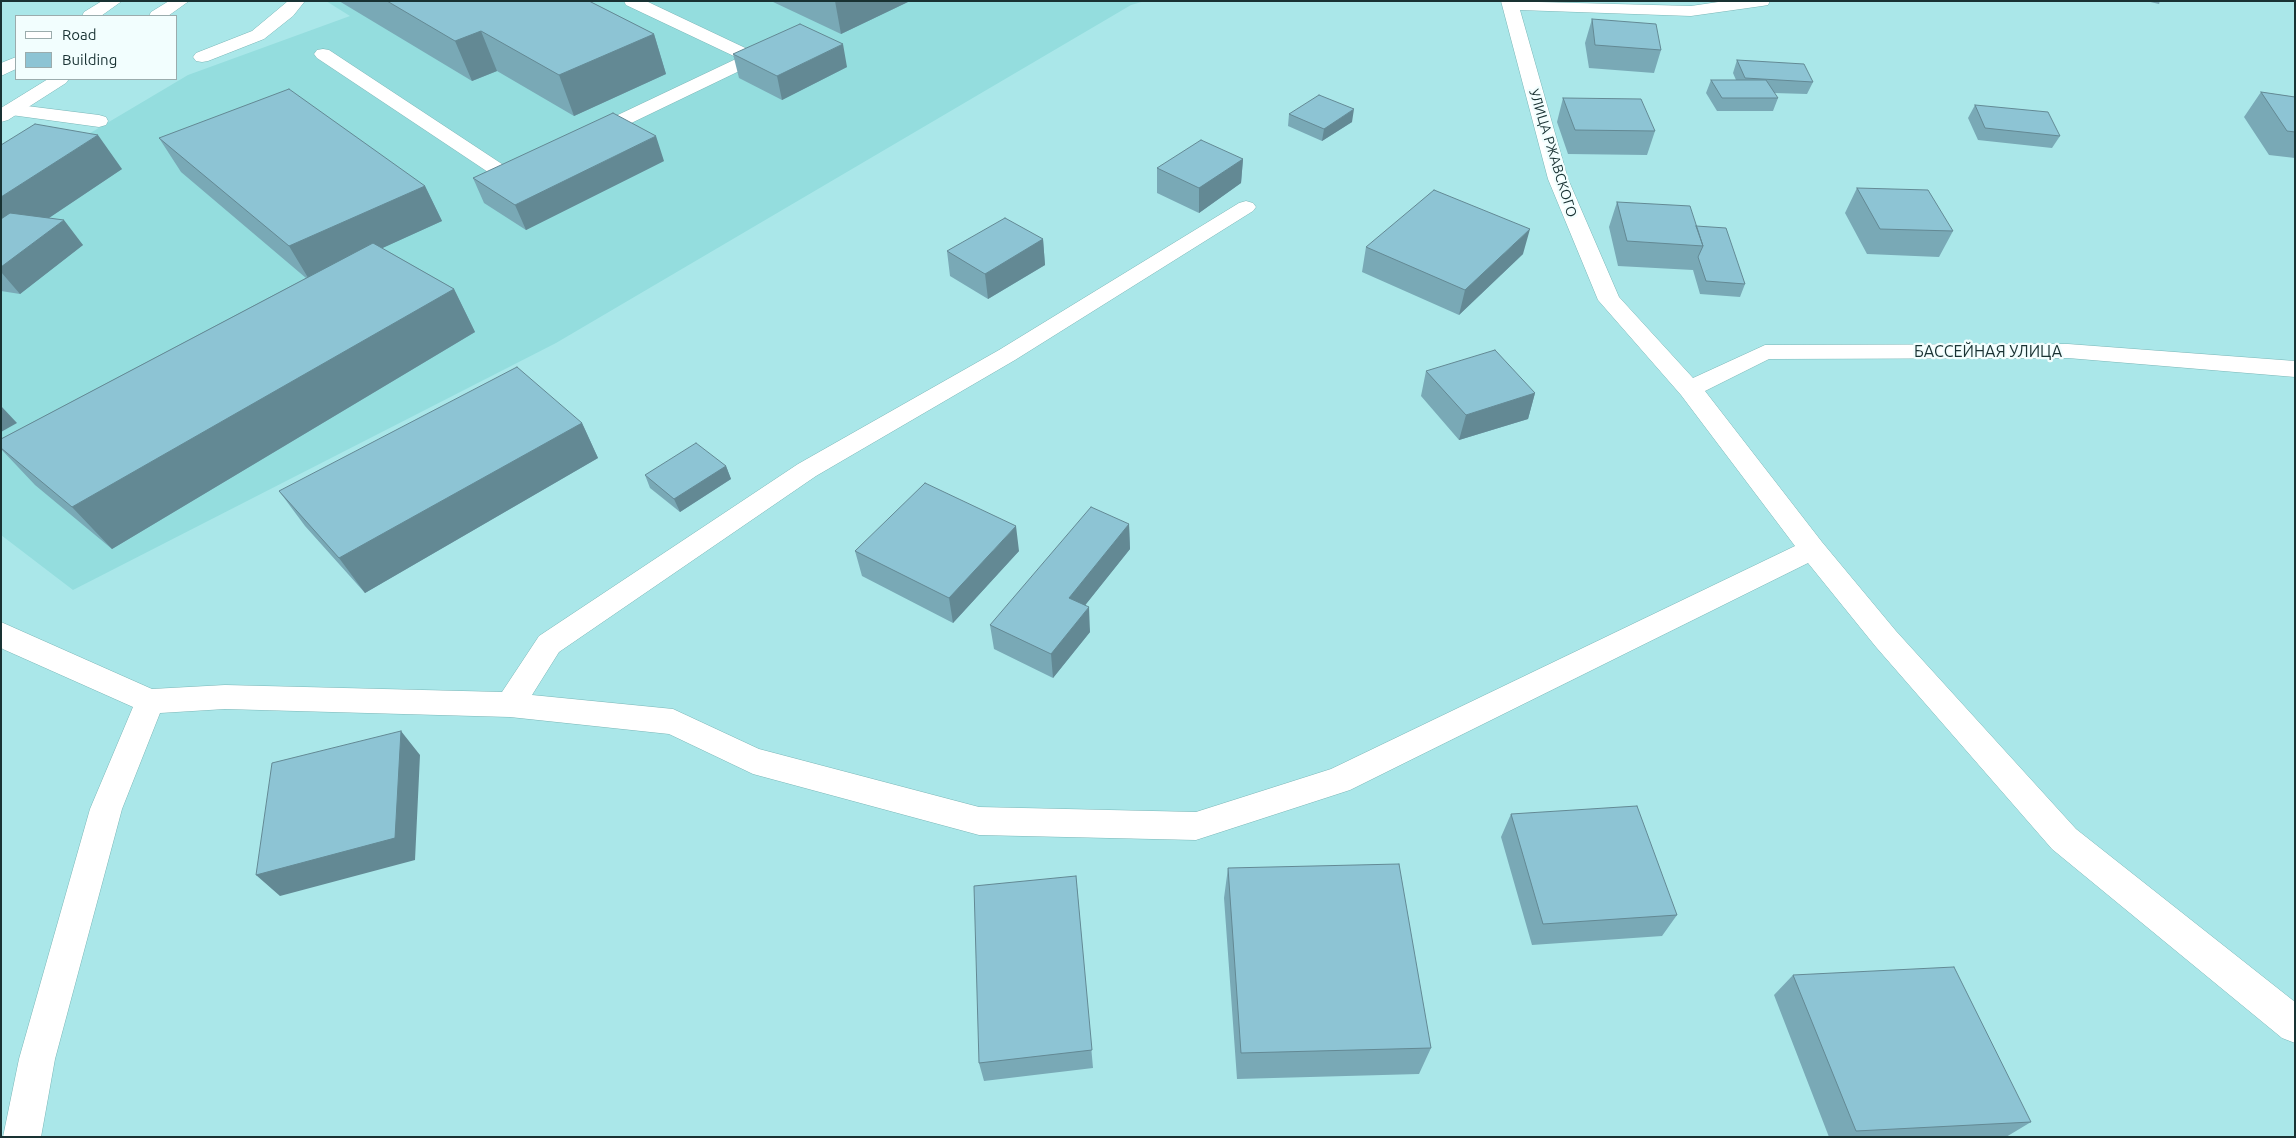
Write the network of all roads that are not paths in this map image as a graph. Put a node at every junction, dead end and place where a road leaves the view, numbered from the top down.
1 (114, 1) edge
2 (181, 1) edge
3 (297, 1) edge
4 (632, 1) edge
5 (1762, 1) edge
6 (1510, 3) edge
7 (92, 15) edge
8 (159, 15) edge
9 (323, 54) dead end
10 (202, 57) dead end
11 (15, 63) edge
12 (1, 71) edge
13 (58, 80) edge
14 (6, 113) edge
15 (99, 121) dead end
16 (577, 142) edge
17 (542, 159) edge
18 (1246, 207) dead end
19 (2295, 369) edge
20 (1690, 389) junction
21 (1812, 549) junction
22 (1, 633) edge
23 (150, 701) junction
24 (510, 705) junction
25 (2295, 1025) edge
26 (22, 1137) edge

1 - 7 street
2 - 8 street
3 - 10 street
4 - 16 street
5 - 6 street
6 - 20 street, УЛИЦА РЖАВСКОГО
9 - 17 street
11 - 12 street
13 - 14 street
14 - 15 street
18 - 24 street
19 - 20 street, БАССЕЙНАЯ УЛИЦА
20 - 21 street, УЛИЦА РЖАВСКОГО
21 - 24 street
21 - 25 street, УЛИЦА РЖАВСКОГО
22 - 23 street
23 - 24 street
23 - 26 street

